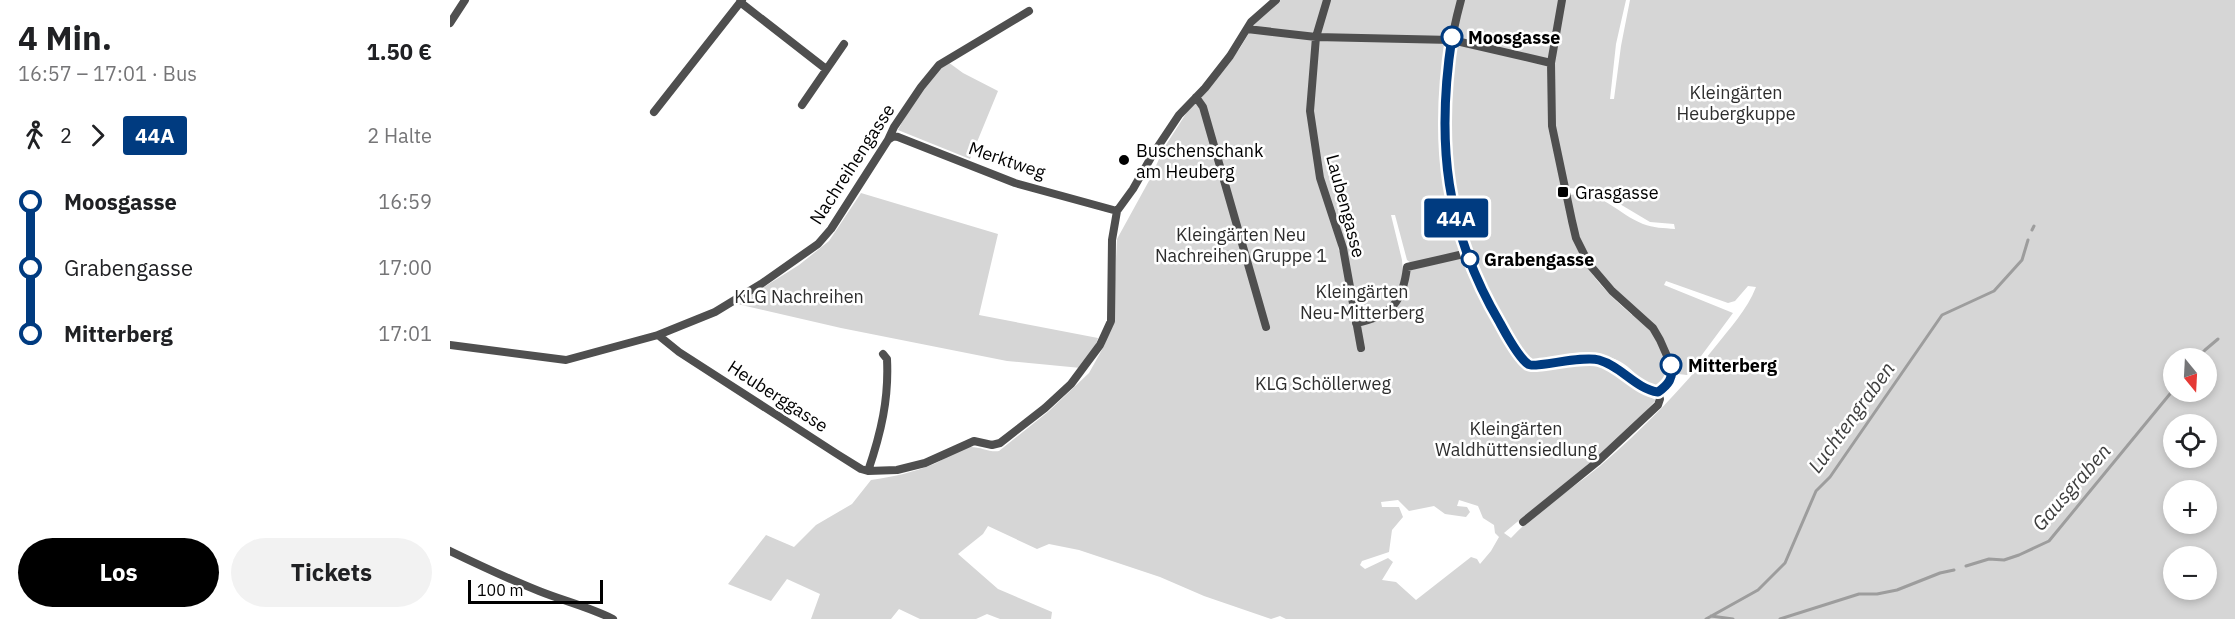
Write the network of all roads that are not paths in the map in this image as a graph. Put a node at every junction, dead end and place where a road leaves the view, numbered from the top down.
1 (465, 0) edge
2 (1276, 0) edge
3 (1327, 0) edge
4 (1461, 0) edge
5 (1562, 0) edge
6 (741, 1) edge
7 (1029, 11) dead end
8 (450, 23) edge
9 (1247, 29) junction
10 (1316, 37) junction
11 (1452, 40) junction
12 (844, 44) dead end
13 (1551, 63) junction
14 (826, 69) junction
15 (1196, 97) junction
16 (802, 105) dead end
17 (654, 112) dead end
18 (888, 140) junction
19 (1117, 210) junction
20 (1468, 253) junction
21 (1356, 323) junction
22 (1266, 327) dead end
23 (658, 335) junction
24 (450, 345) edge
25 (1361, 348) dead end
26 (884, 354) dead end
27 (1658, 392) junction
28 (868, 471) junction
29 (1523, 522) dead end
30 (450, 551) edge
31 (613, 619) edge

1 - 8 street
2 - 9 street
3 - 10 street, Laubengasse
4 - 11 street
5 - 13 street
6 - 14 street
6 - 17 street
7 - 18 street, Nachreihengasse
9 - 10 street
9 - 15 street
10 - 11 street
10 - 21 street, Laubengasse
11 - 13 street
11 - 20 street
12 - 14 street
13 - 27 street
14 - 16 street
15 - 19 street
15 - 22 street
18 - 19 street, Merktweg
18 - 23 street, Nachreihengasse
19 - 28 street
20 - 21 street
20 - 27 street
21 - 25 street, Laubengasse
23 - 24 street
23 - 28 street, Heuberggasse
26 - 28 street
27 - 29 street
30 - 31 street

